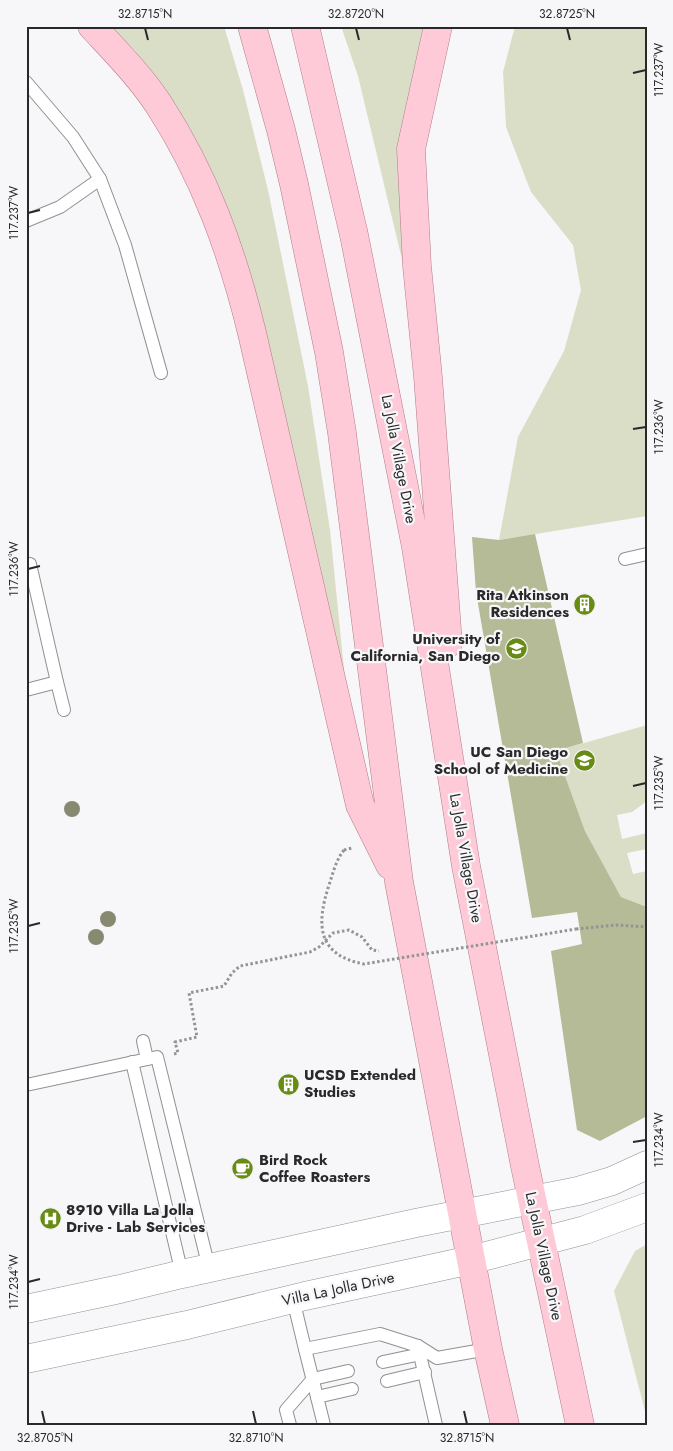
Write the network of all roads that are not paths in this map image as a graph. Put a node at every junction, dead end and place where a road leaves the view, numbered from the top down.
1 (92, 26) edge
2 (252, 26) edge
3 (305, 26) edge
4 (438, 26) edge
5 (26, 82) edge
6 (100, 179) junction
7 (26, 221) edge
8 (161, 373) dead end
9 (647, 554) edge
10 (625, 559) dead end
11 (30, 564) dead end
12 (57, 682) junction
13 (26, 690) edge
14 (64, 710) dead end
15 (466, 866) junction
16 (398, 882) junction
17 (143, 1041) dead end
18 (152, 1058) junction
19 (132, 1062) junction
20 (26, 1086) edge
21 (647, 1165) edge
22 (533, 1201) junction
23 (647, 1207) edge
24 (462, 1213) junction
25 (541, 1242) junction
26 (471, 1260) junction
27 (209, 1268) junction
28 (182, 1274) junction
29 (293, 1299) junction
30 (26, 1309) edge
31 (488, 1349) junction
32 (305, 1350) junction
33 (419, 1350) junction
34 (26, 1358) edge
35 (383, 1362) dead end
36 (348, 1371) dead end
37 (425, 1372) junction
38 (314, 1379) junction
39 (387, 1381) dead end
40 (352, 1389) dead end
41 (317, 1398) junction
42 (290, 1425) edge
43 (324, 1425) edge
44 (436, 1425) edge
45 (505, 1425) edge
46 (580, 1425) edge

1 - 16 main road
2 - 16 main road
3 - 15 main road, La Jolla Village Drive
4 - 15 main road
5 - 6 lane
6 - 7 lane
6 - 8 lane
9 - 10 lane
11 - 12 lane
12 - 13 lane
12 - 14 lane
15 - 22 main road, La Jolla Village Drive
16 - 24 main road
17 - 18 lane
18 - 19 lane
18 - 27 lane
19 - 20 lane
19 - 28 lane
21 - 22 main road
22 - 24 main road
22 - 25 main road, La Jolla Village Drive
23 - 25 main road, Villa La Jolla Drive
24 - 26 main road
24 - 27 main road
25 - 26 main road, Villa La Jolla Drive
25 - 46 main road, La Jolla Village Drive
26 - 29 main road, Villa La Jolla Drive
26 - 31 main road
27 - 28 main road
28 - 30 main road
29 - 32 lane
29 - 34 main road, Villa La Jolla Drive
31 - 33 lane
31 - 45 main road
32 - 33 lane
32 - 38 lane
33 - 35 lane
33 - 37 lane
36 - 38 lane
37 - 39 lane
37 - 44 lane
38 - 41 lane
38 - 42 lane
40 - 41 lane
41 - 43 lane

